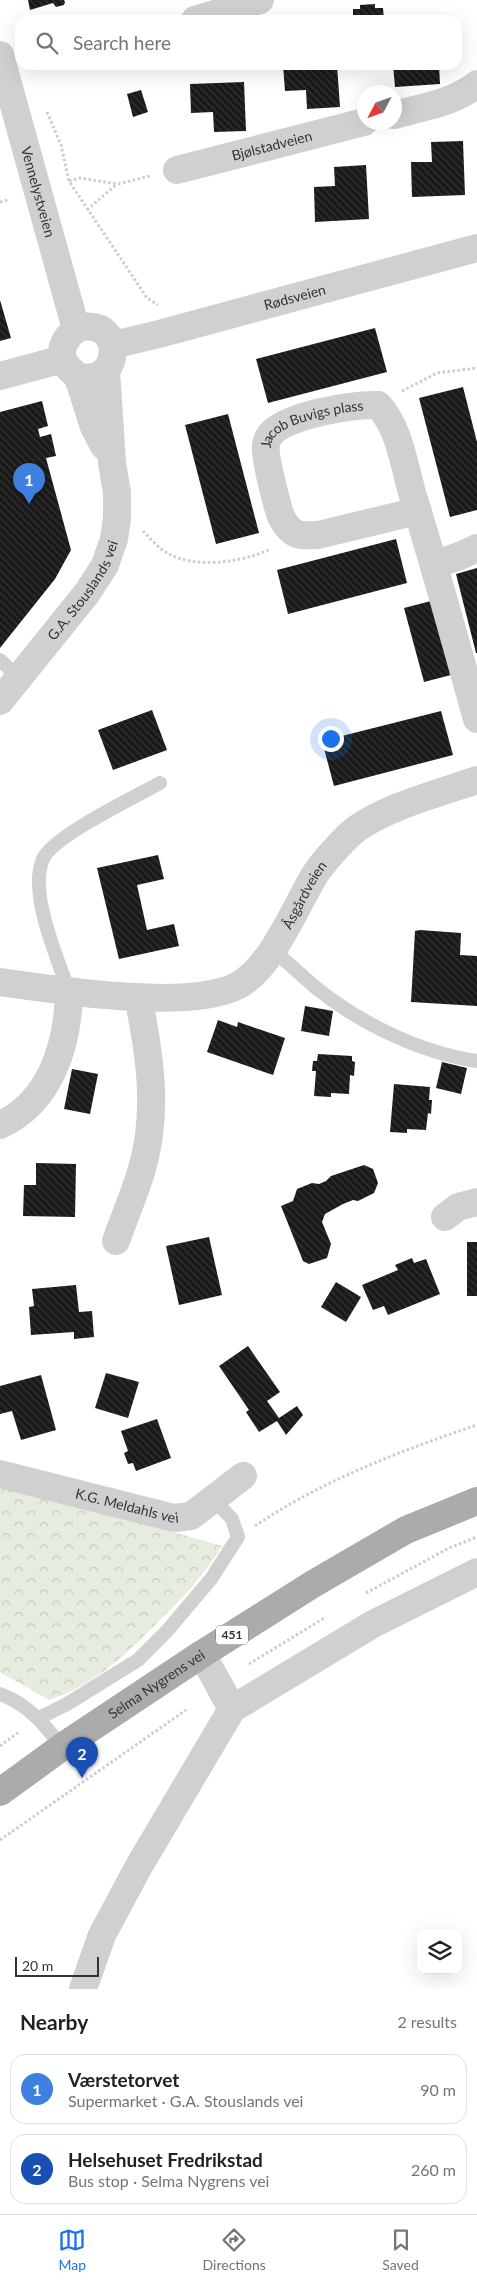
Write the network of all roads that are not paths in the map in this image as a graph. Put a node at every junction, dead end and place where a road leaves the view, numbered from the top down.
1 (260, 0) edge
2 (211, 15) edge
3 (0, 55) edge
4 (477, 84) edge
5 (4, 86) edge
6 (402, 113) edge
7 (357, 124) edge
8 (177, 170) road end
9 (477, 248) edge
10 (76, 329) junction
11 (109, 357) junction
12 (70, 368) junction
13 (0, 376) edge
14 (112, 463) junction
15 (418, 511) junction
16 (477, 548) edge
17 (434, 565) junction
18 (9, 669) edge
19 (0, 701) edge
20 (477, 719) edge
21 (477, 780) edge
22 (160, 783) dead end
23 (272, 949) junction
24 (0, 982) edge
25 (69, 992) junction
26 (138, 997) junction
27 (477, 1061) edge
28 (0, 1125) edge
29 (477, 1202) edge
30 (445, 1217) dead end
31 (116, 1241) dead end
32 (0, 1474) edge
33 (243, 1476) dead end
34 (214, 1499) junction
35 (477, 1501) edge
36 (477, 1572) edge
37 (202, 1654) junction
38 (0, 1694) edge
39 (232, 1708) junction
40 (39, 1718) junction
41 (62, 1747) junction
42 (0, 1792) edge
43 (83, 1989) edge

1 - 2 street
3 - 5 street, Vennelystveien
4 - 6 street
5 - 10 street, Vennelystveien
7 - 8 street, Bjølstadveien
9 - 11 street, Rødsveien
10 - 11 street
10 - 12 street
11 - 12 street
11 - 14 street, G.A. Stouslands vei
12 - 13 street
12 - 14 street, G.A. Stouslands vei
14 - 18 street, G.A. Stouslands vei
15 - 15 street, Jacob Buvigs plass
15 - 17 street, Jacob Buvigs plass
16 - 17 street
17 - 20 street, Jacob Buvigs plass
18 - 19 street, G.A. Stouslands vei
21 - 23 street, Åsgårdveien
22 - 25 lane
23 - 26 street, Åsgårdveien
23 - 27 lane
24 - 25 street, Åsgårdveien
25 - 26 street, Åsgårdveien
25 - 28 street
26 - 31 street
29 - 30 street
32 - 34 street, K.G. Meldahls vei
33 - 34 street, K.G. Meldahls vei
34 - 40 lane
35 - 37 main road, Selma Nygrens vei / 451
36 - 39 street
37 - 39 street
37 - 41 main road, Selma Nygrens vei / 451
38 - 40 lane
39 - 43 street
40 - 41 lane
41 - 42 main road, Selma Nygrens vei / 451

